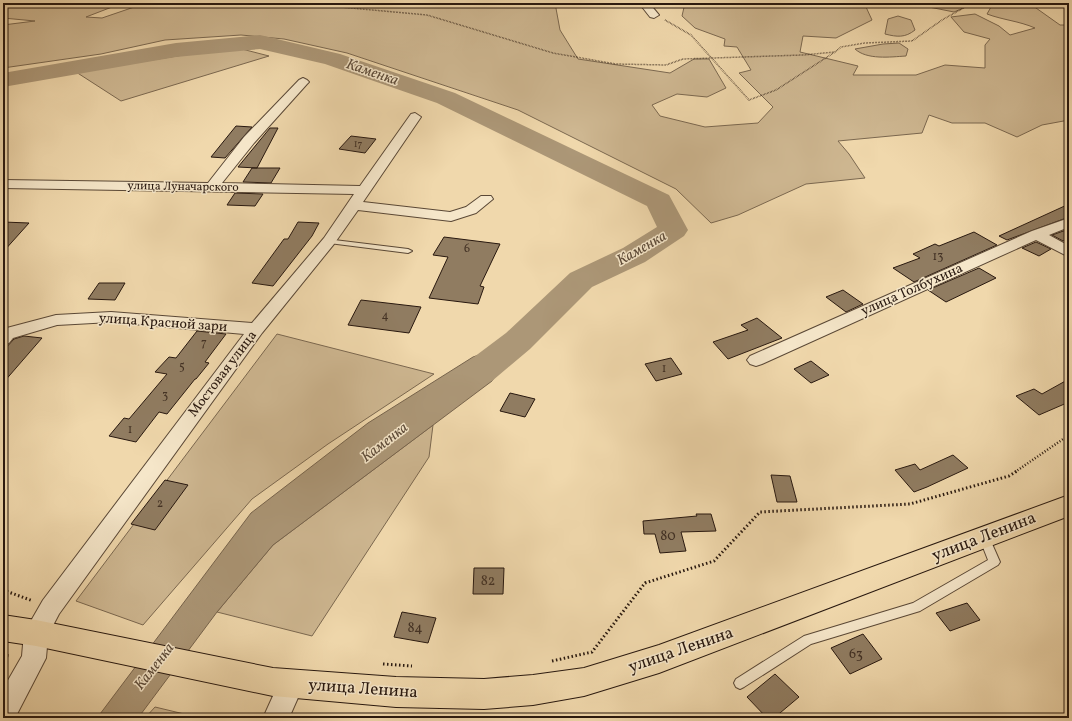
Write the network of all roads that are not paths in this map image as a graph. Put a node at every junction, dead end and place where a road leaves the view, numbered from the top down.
1 (644, 3) edge
2 (654, 15) road end
3 (303, 82) dead end
4 (415, 118) dead end
5 (9, 184) edge
6 (212, 187) junction
7 (3, 198) edge
8 (359, 198) junction
9 (486, 199) dead end
10 (1069, 222) edge
11 (1037, 234) junction
12 (329, 241) junction
13 (408, 251) dead end
14 (1069, 252) edge
15 (256, 329) junction
16 (3, 339) edge
17 (756, 360) dead end
18 (1069, 505) edge
19 (984, 537) junction
20 (3, 628) edge
21 (36, 633) junction
22 (282, 683) junction
23 (740, 683) dead end
24 (3, 714) edge
25 (276, 718) edge

1 - 2 street
3 - 6 street
4 - 8 street, Мостовая улица
5 - 6 street, улица Луначарского
5 - 7 street
6 - 8 street, улица Луначарского
8 - 9 street, улица Луначарского
8 - 12 street, Мостовая улица
10 - 11 street, улица Толбухина
11 - 14 street
11 - 17 street, улица Толбухина
12 - 13 lane
12 - 15 street, Мостовая улица
15 - 16 street, улица Красной зари
15 - 21 street, Мостовая улица
18 - 19 main road, улица Ленина
19 - 22 main road, улица Ленина
19 - 23 lane
20 - 21 main road
21 - 22 main road, улица Ленина
21 - 24 street
22 - 25 street

